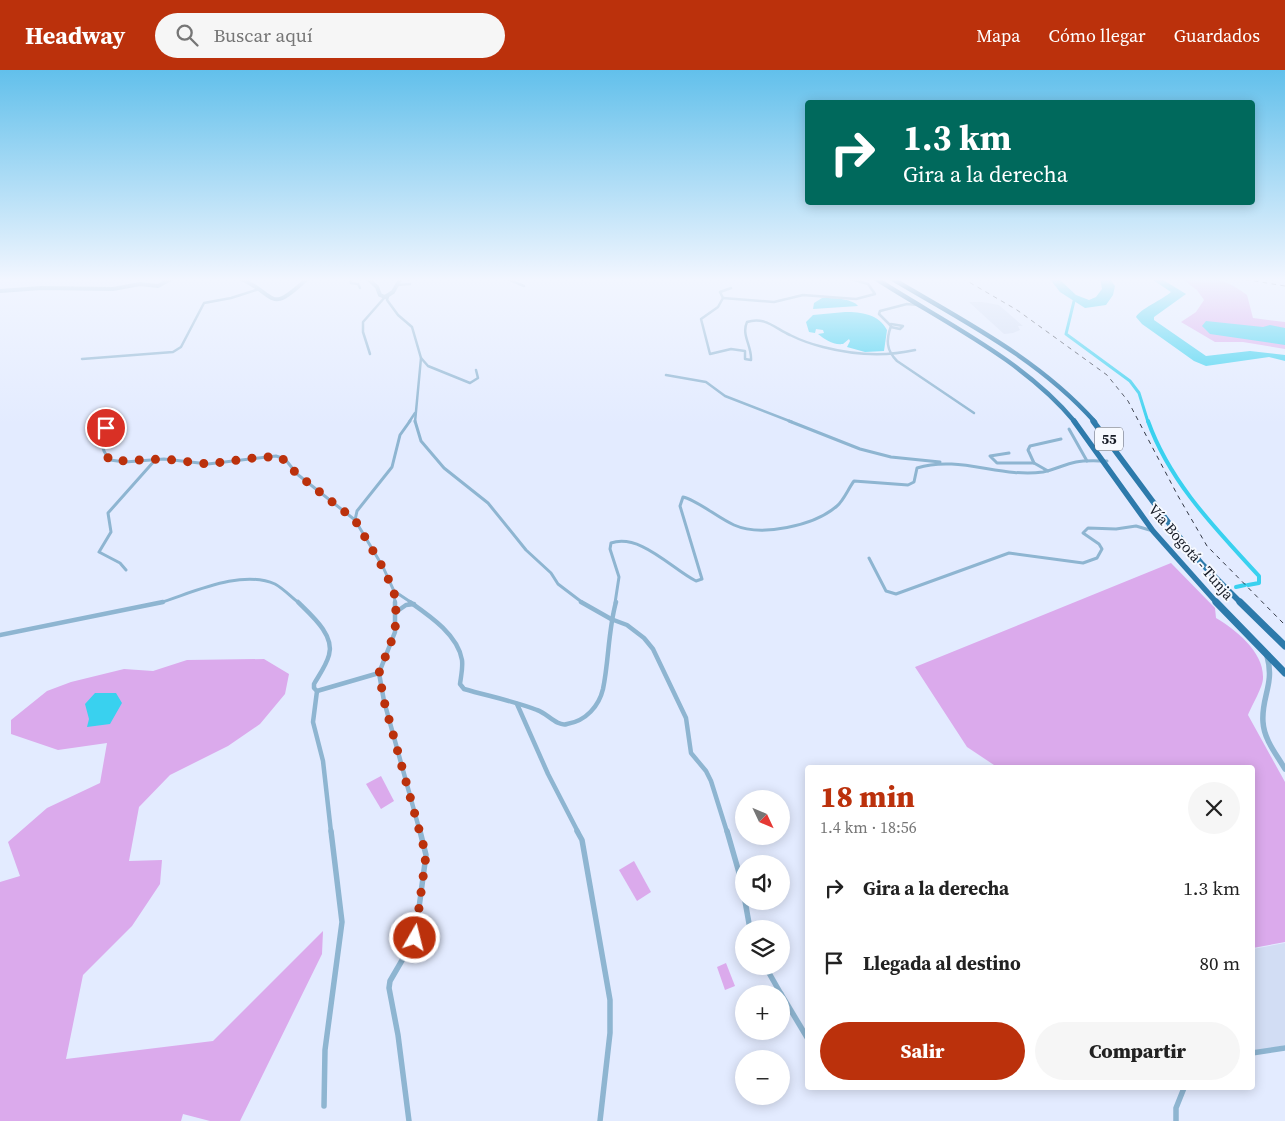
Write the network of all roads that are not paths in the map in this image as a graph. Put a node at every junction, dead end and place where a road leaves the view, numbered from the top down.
1 (191, 327) edge
2 (363, 327) edge
3 (412, 327) edge
4 (703, 327) edge
5 (745, 327) edge
6 (774, 327) edge
7 (890, 327) edge
8 (955, 327) edge
9 (973, 327) edge
10 (916, 350) dead end
11 (889, 353) junction
12 (370, 354) dead end
13 (421, 358) junction
14 (82, 359) dead end
15 (476, 370) dead end
16 (666, 374) dead end
17 (415, 413) junction
18 (974, 413) dead end
19 (111, 417) dead end
20 (1069, 429) dead end
21 (1061, 440) dead end
22 (1009, 453) dead end
23 (156, 459) junction
24 (1086, 461) junction
25 (1107, 461) junction
26 (950, 463) junction
27 (1034, 463) junction
28 (1048, 471) junction
29 (1141, 514) junction
30 (355, 520) junction
31 (1136, 526) junction
32 (1153, 531) junction
33 (869, 558) dead end
34 (126, 570) dead end
35 (394, 591) junction
36 (414, 604) junction
37 (396, 612) junction
38 (611, 619) junction
39 (0, 635) edge
40 (1285, 646) edge
41 (1265, 653) junction
42 (379, 673) junction
43 (1285, 673) edge
44 (317, 691) junction
45 (516, 703) junction
46 (1285, 769) edge
47 (735, 856) edge
48 (790, 1009) edge
49 (805, 1033) edge
50 (1285, 1048) edge
51 (1255, 1053) edge
52 (1183, 1090) edge
53 (324, 1106) dead end
54 (409, 1121) edge
55 (600, 1121) edge
56 (1176, 1121) edge

1 - 14 street
2 - 12 street
3 - 13 street
4 - 5 street
6 - 11 street
7 - 11 street
8 - 25 highway, Vía Bogotá - Tunja / 55
9 - 40 highway, Vía Bogotá - Tunja / 55
10 - 11 street
11 - 18 street
13 - 15 street
13 - 17 street
16 - 26 street
17 - 30 street
17 - 38 street
19 - 23 street
20 - 24 street
21 - 27 street
22 - 27 street
23 - 30 street
23 - 34 street
24 - 25 street
24 - 28 street
25 - 29 highway, Vía Bogotá - Tunja / 55
26 - 28 street
26 - 38 street
27 - 28 street
29 - 31 street
29 - 32 highway, Vía Bogotá - Tunja / 55
30 - 35 street
31 - 32 street
31 - 33 street
32 - 41 highway, Vía Bogotá - Tunja / 55
35 - 36 street
35 - 37 street
36 - 37 street
36 - 45 street
37 - 42 street
38 - 45 street
38 - 47 street
39 - 44 street
41 - 43 highway, Vía Bogotá - Tunja / 55
41 - 46 street
42 - 44 street
42 - 54 street
44 - 53 street
45 - 55 street
48 - 49 street
50 - 51 street
52 - 56 street

